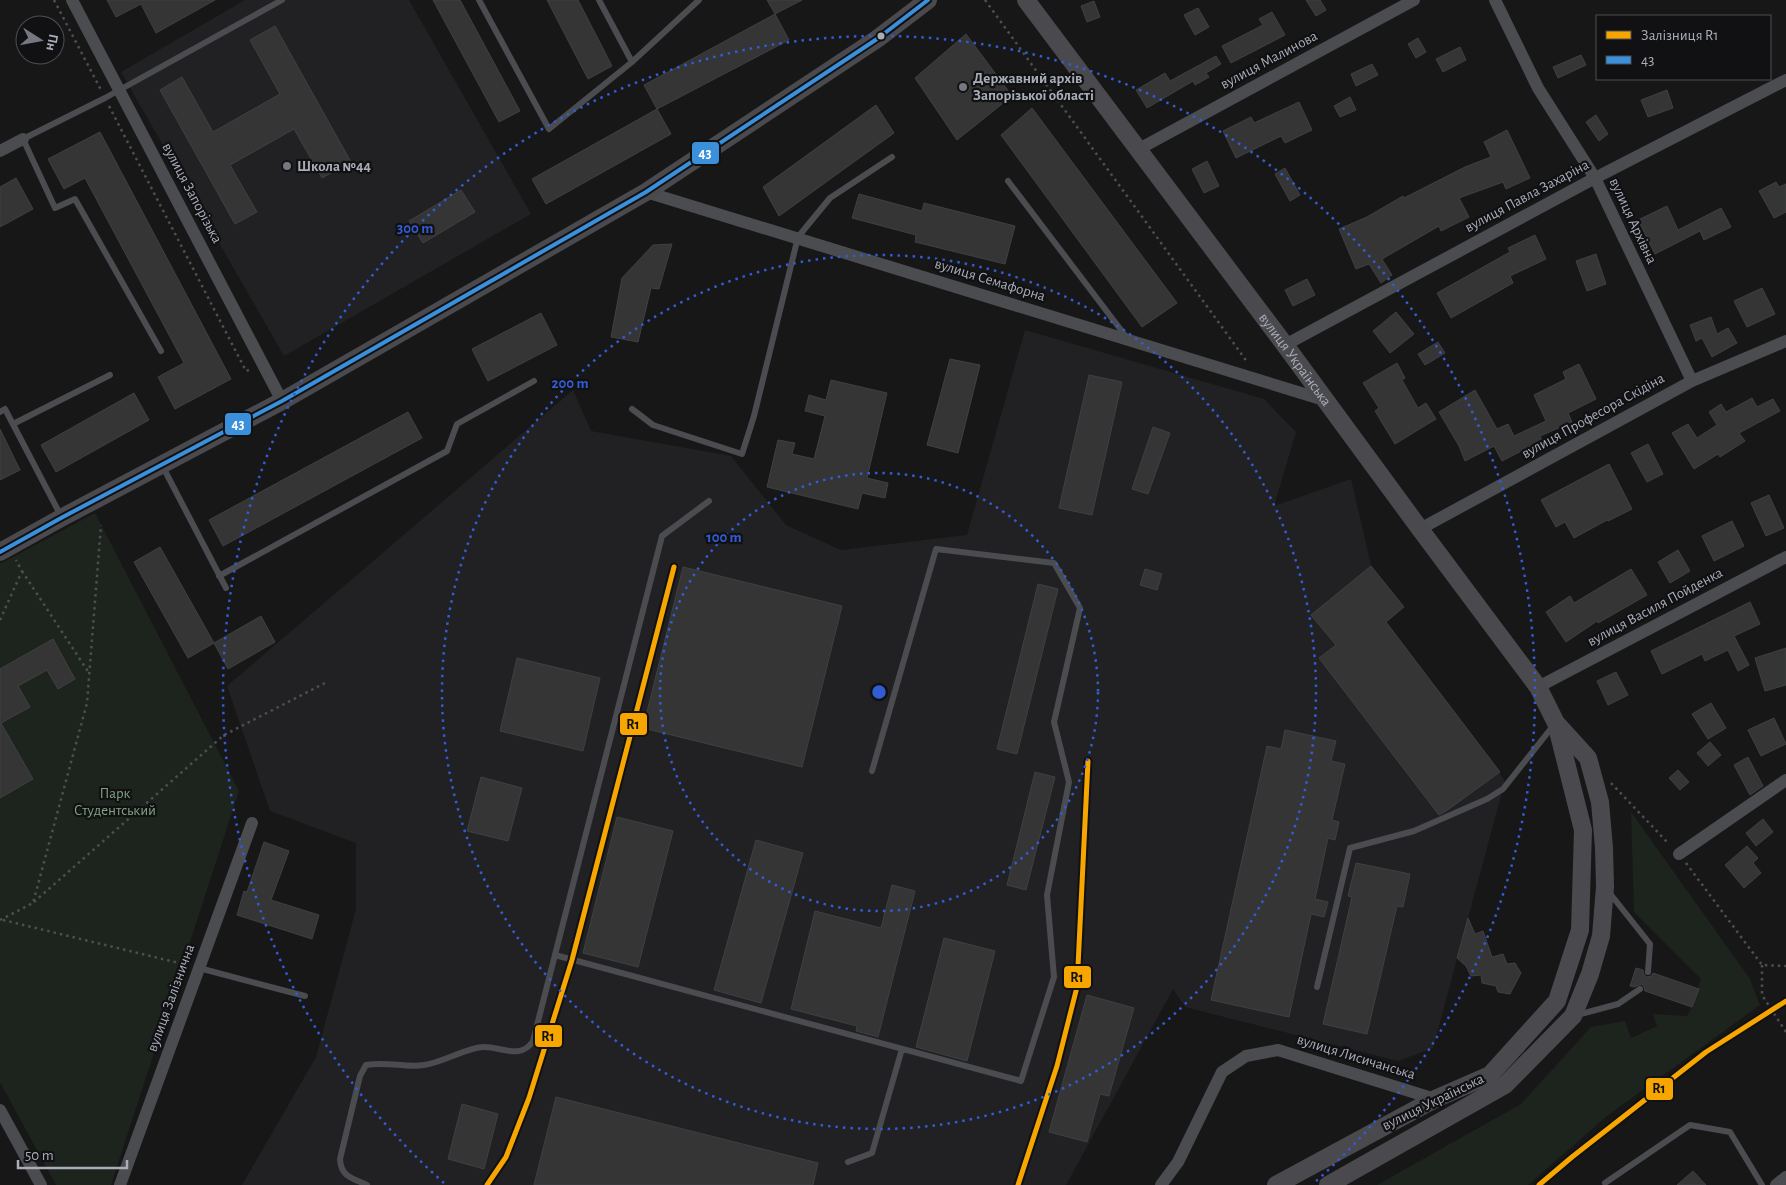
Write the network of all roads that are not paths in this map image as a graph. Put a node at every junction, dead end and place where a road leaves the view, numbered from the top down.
1 (72, 0) edge
2 (282, 0) edge
3 (479, 0) edge
4 (598, 0) edge
5 (699, 0) edge
6 (928, 0) edge
7 (1026, 0) edge
8 (1414, 0) edge
9 (1495, 0) edge
10 (632, 62) junction
11 (1786, 80) edge
12 (119, 89) junction
13 (24, 139) junction
14 (1139, 150) junction
15 (0, 151) edge
16 (892, 158) dead end
17 (1595, 178) junction
18 (1008, 181) dead end
19 (646, 192) junction
20 (798, 237) junction
21 (1127, 339) junction
22 (1786, 341) edge
23 (1285, 345) junction
24 (161, 350) dead end
25 (110, 375) dead end
26 (534, 381) dead end
27 (1692, 381) junction
28 (1324, 400) junction
29 (0, 401) edge
30 (282, 401) junction
31 (632, 409) dead end
32 (2, 410) edge
33 (13, 424) junction
34 (162, 466) junction
35 (710, 501) dead end
36 (62, 518) junction
37 (1420, 529) junction
38 (5, 549) edge
39 (1786, 557) edge
40 (219, 576) junction
41 (226, 588) dead end
42 (1538, 686) junction
43 (1556, 723) junction
44 (872, 771) dead end
45 (1786, 780) edge
46 (252, 823) dead end
47 (1679, 854) road end
48 (1605, 887) junction
49 (555, 955) junction
50 (199, 968) junction
51 (1648, 972) dead end
52 (1317, 987) dead end
53 (1640, 989) dead end
54 (305, 996) dead end
55 (1573, 1016) junction
56 (902, 1049) junction
57 (1435, 1098) junction
58 (0, 1110) edge
59 (848, 1162) dead end
60 (1786, 1177) edge
61 (1605, 1183) dead end
62 (41, 1185) edge
63 (120, 1185) edge
64 (366, 1185) edge
65 (1161, 1185) edge
66 (1276, 1185) edge
67 (1328, 1185) edge
68 (1762, 1185) edge
69 (1776, 1185) edge

1 - 12 street, вулиця Запорізька
2 - 12 lane
3 - 10 lane
4 - 10 lane
5 - 10 lane
6 - 19 main road
7 - 14 main road, вулиця Українська
8 - 14 street, вулиця Малинова
9 - 17 street, вулиця Архівна
11 - 17 street, вулиця Павла Захаріна
12 - 13 lane
12 - 30 street, вулиця Запорізька
13 - 15 street
13 - 24 lane
14 - 23 main road, вулиця Українська
16 - 20 lane
17 - 23 street, вулиця Павла Захаріна
17 - 27 street, вулиця Архівна
18 - 21 lane
19 - 20 street, вулиця Семафорна
19 - 30 main road
20 - 21 street, вулиця Семафорна
20 - 31 lane
21 - 28 street, вулиця Семафорна
22 - 27 street, вулиця Професора Скідіна
23 - 28 main road, вулиця Українська
25 - 33 lane
26 - 40 lane
27 - 37 street, вулиця Професора Скідіна
28 - 37 main road, вулиця Українська
29 - 32 lane
30 - 34 main road
32 - 33 lane
33 - 36 lane
34 - 36 main road
34 - 40 lane
35 - 49 lane
36 - 38 main road
37 - 42 main road, вулиця Українська
39 - 42 street, вулиця Василя Пойденка
40 - 41 lane
42 - 43 main road, вулиця Українська
43 - 48 main road, вулиця Українська
43 - 52 lane
43 - 57 main road, вулиця Українська
44 - 56 lane
45 - 47 street
46 - 50 street, вулиця Залізнична
48 - 51 lane
48 - 55 main road, вулиця Українська
49 - 56 lane
49 - 64 lane
50 - 54 lane
50 - 63 street, вулиця Залізнична
53 - 55 lane
55 - 67 main road, вулиця Українська
56 - 59 lane
57 - 65 street, вулиця Лисичанська
57 - 66 main road, вулиця Українська
58 - 62 street
60 - 69 street
61 - 68 lane

